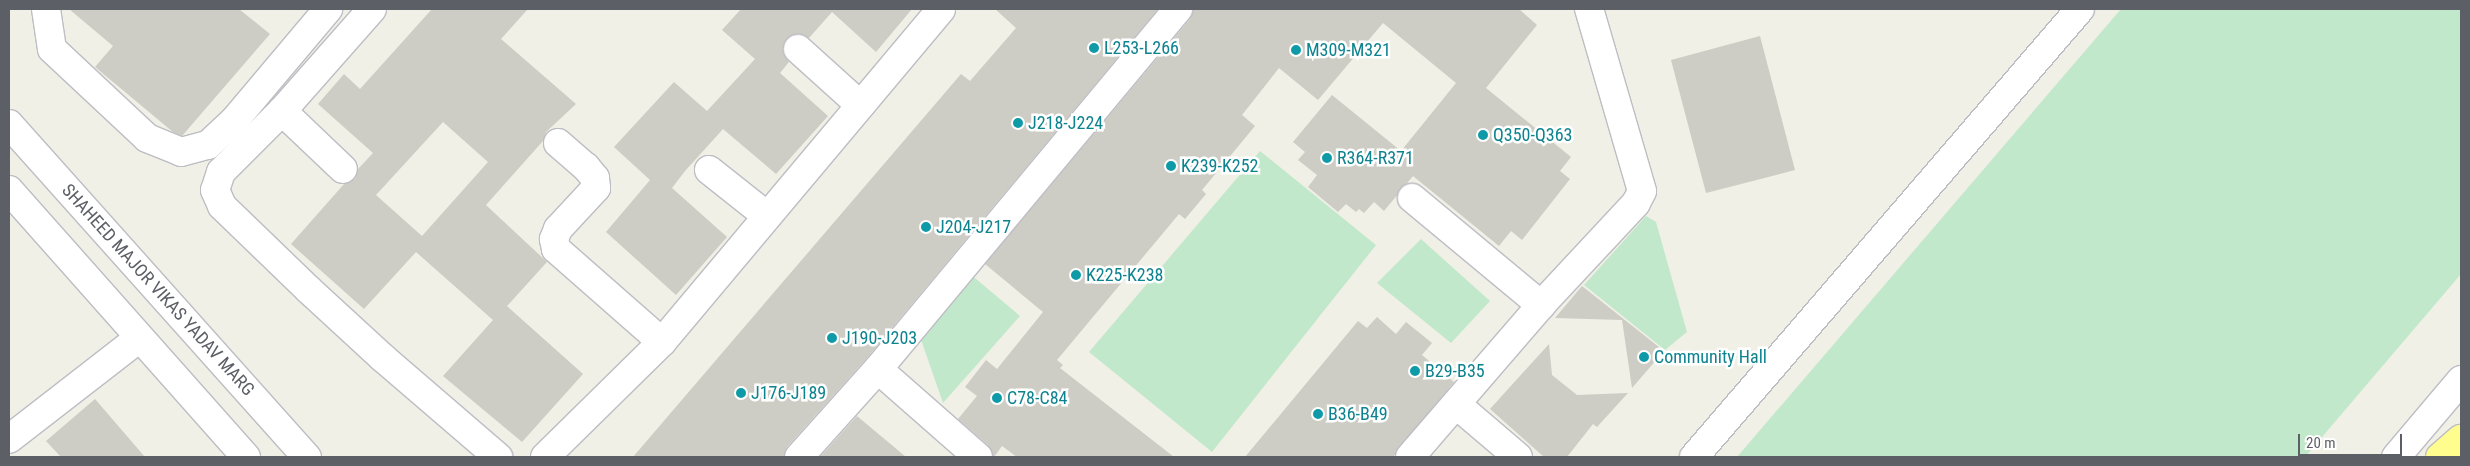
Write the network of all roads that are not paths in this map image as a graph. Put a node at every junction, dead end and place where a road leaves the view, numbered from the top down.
1 (46, 9) edge
2 (328, 9) edge
3 (372, 9) edge
4 (941, 9) edge
5 (1178, 9) edge
6 (1589, 9) edge
7 (2080, 9) edge
8 (798, 49) dead end
9 (860, 105) junction
10 (282, 111) junction
11 (9, 124) edge
12 (558, 143) dead end
13 (343, 169) dead end
14 (709, 170) dead end
15 (9, 190) edge
16 (1412, 198) dead end
17 (767, 216) junction
18 (1542, 305) junction
19 (139, 338) junction
20 (662, 342) junction
21 (878, 369) junction
22 (2461, 380) edge
23 (1451, 412) junction
24 (9, 439) edge
25 (2461, 439) edge
26 (246, 457) edge
27 (307, 457) edge
28 (498, 457) edge
29 (545, 457) edge
30 (799, 457) edge
31 (978, 457) edge
32 (1410, 457) edge
33 (1491, 457) edge
34 (1518, 457) edge
35 (1694, 457) edge
36 (2396, 457) edge
37 (2440, 457) edge

1 - 2 street
3 - 10 street
4 - 9 street
5 - 21 street
6 - 18 street
7 - 35 street
8 - 9 street
9 - 17 street
10 - 13 street
10 - 28 street
11 - 27 street, SHAHEED MAJOR VIKAS YADAV MARG
12 - 20 street
14 - 17 street
15 - 19 street
16 - 18 street
17 - 20 street
18 - 23 street
19 - 24 street
19 - 26 street
20 - 29 street
21 - 30 street
21 - 31 street
22 - 36 street
23 - 32 street
23 - 33 street
23 - 34 street
25 - 37 highway

